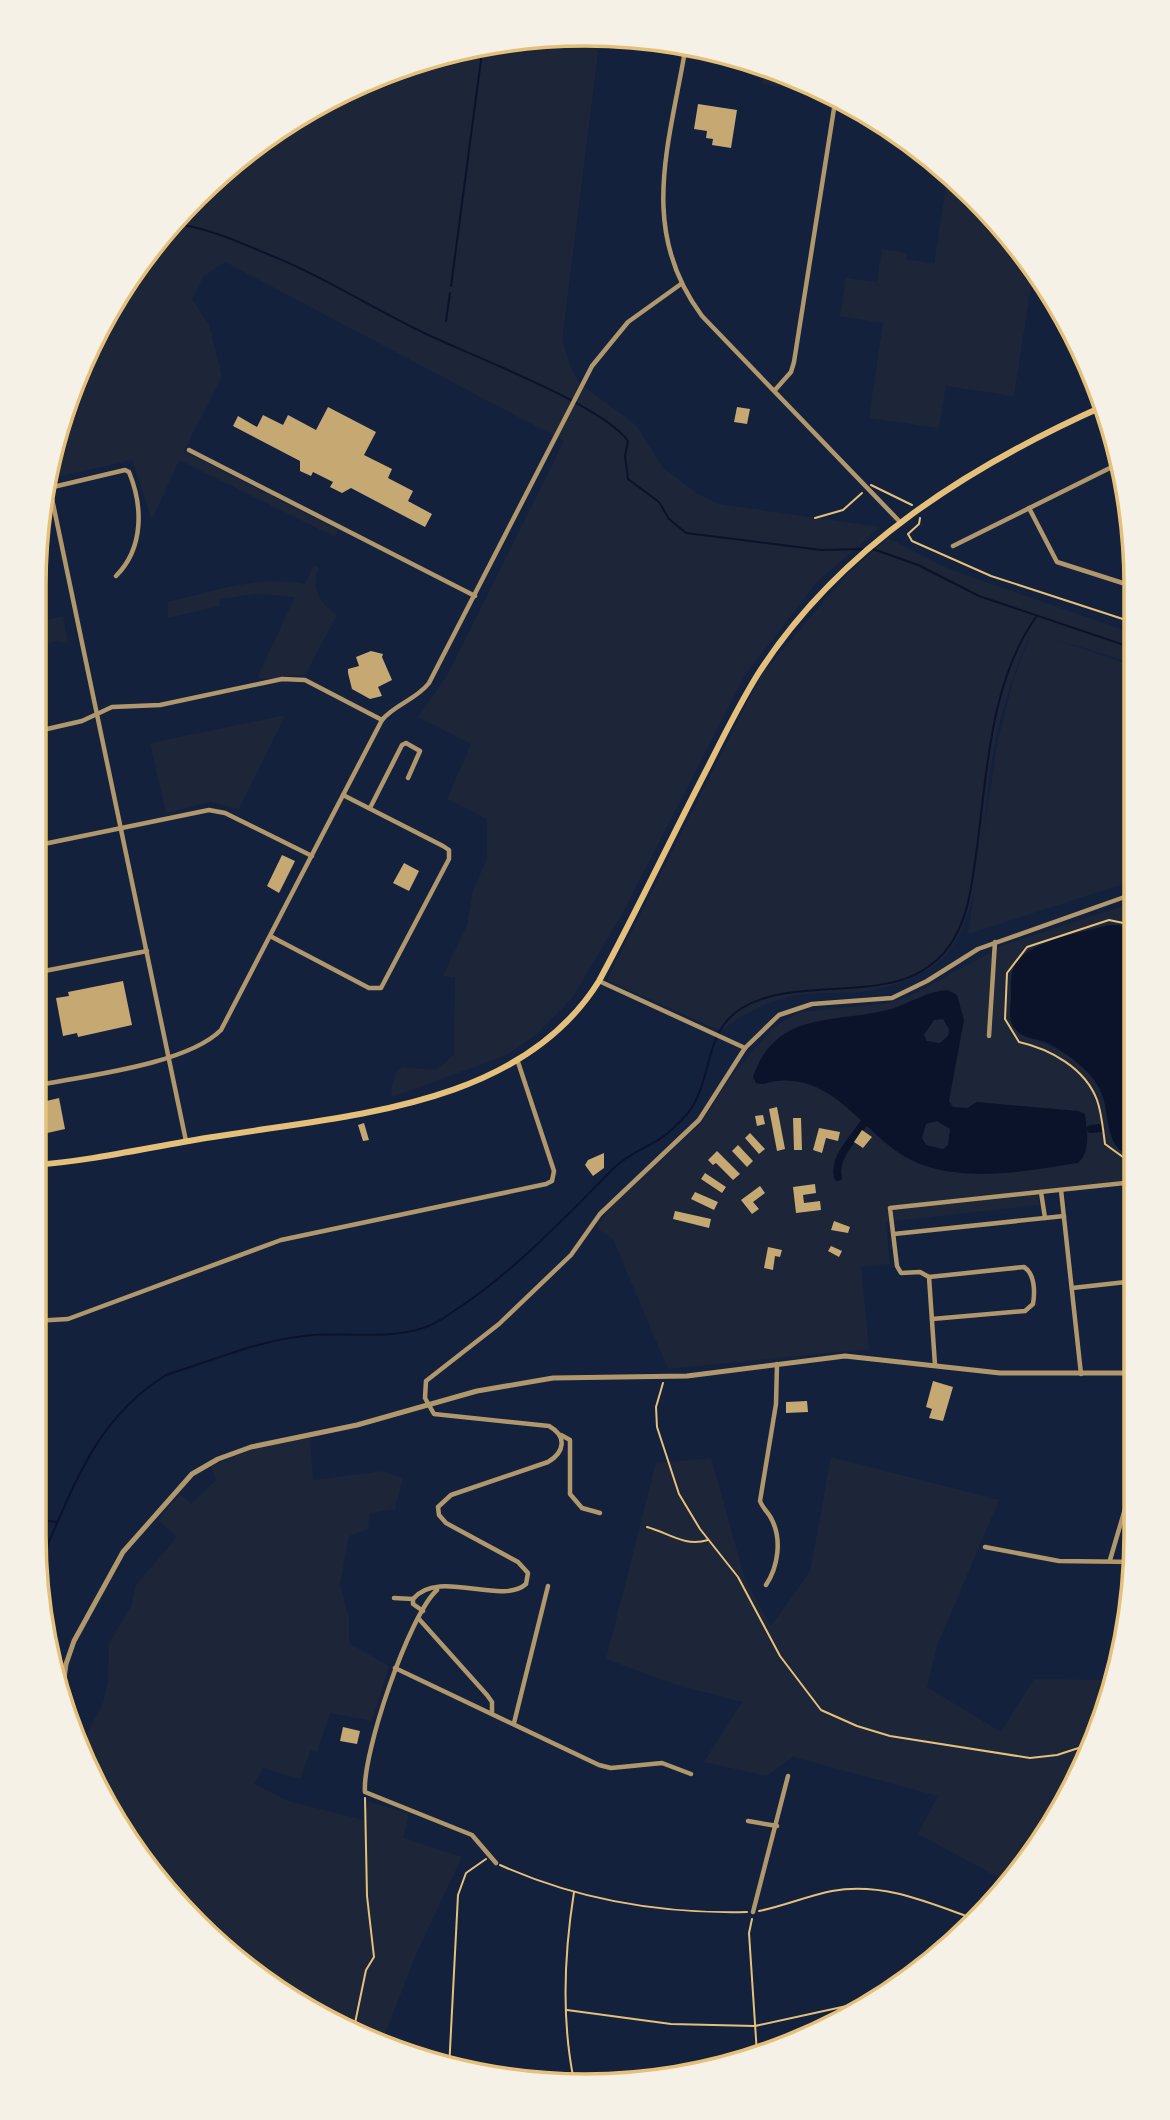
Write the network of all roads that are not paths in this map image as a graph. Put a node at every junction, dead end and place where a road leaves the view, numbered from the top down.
1 (685, 55) edge
2 (834, 107) edge
3 (681, 284) junction
4 (775, 390) junction
5 (1095, 410) edge
6 (189, 450) dead end
7 (1111, 467) edge
8 (55, 487) edge
9 (52, 501) edge
10 (1028, 508) junction
11 (901, 523) junction
12 (953, 546) dead end
13 (116, 576) dead end
14 (1124, 583) edge
15 (475, 596) junction
16 (97, 714) junction
17 (382, 720) junction
18 (46, 729) edge
19 (408, 778) dead end
20 (343, 795) junction
21 (370, 808) junction
22 (122, 829) junction
23 (46, 844) edge
24 (312, 856) junction
25 (1124, 897) edge
26 (272, 937) junction
27 (995, 942) junction
28 (147, 951) junction
29 (46, 972) edge
30 (599, 981) junction
31 (989, 1036) dead end
32 (745, 1048) junction
33 (170, 1057) junction
34 (518, 1062) junction
35 (46, 1083) edge
36 (186, 1141) junction
37 (46, 1163) edge
38 (1124, 1183) edge
39 (1061, 1190) junction
40 (1041, 1192) junction
41 (1064, 1216) junction
42 (1045, 1218) junction
43 (894, 1234) junction
44 (929, 1277) junction
45 (1124, 1282) edge
46 (1072, 1288) junction
47 (932, 1319) junction
48 (46, 1320) edge
49 (777, 1364) junction
50 (935, 1365) junction
51 (1124, 1373) edge
52 (1081, 1375) junction
53 (428, 1407) junction
54 (561, 1435) junction
55 (1124, 1512) edge
56 (600, 1513) dead end
57 (985, 1547) dead end
58 (1110, 1560) junction
59 (1123, 1561) edge
60 (766, 1585) dead end
61 (548, 1586) dead end
62 (441, 1587) junction
63 (394, 1598) dead end
64 (413, 1599) junction
65 (423, 1611) junction
66 (419, 1619) junction
67 (395, 1668) junction
68 (65, 1678) edge
69 (492, 1712) junction
70 (514, 1723) junction
71 (691, 1774) dead end
72 (788, 1776) dead end
73 (748, 1821) dead end
74 (776, 1826) junction
75 (496, 1863) road end
76 (753, 1912) road end

1 - 3 street
2 - 4 street
3 - 4 street
3 - 15 street
4 - 11 street
5 - 11 main road
6 - 15 street
7 - 10 street
8 - 13 street
9 - 16 street
10 - 12 street
10 - 14 street
11 - 30 main road
15 - 17 street
16 - 17 street
16 - 18 street
16 - 22 street
17 - 20 street
19 - 21 street
20 - 21 street
20 - 24 street
21 - 26 street
22 - 23 street
22 - 24 street
22 - 28 street
24 - 26 street
25 - 27 street
26 - 33 street
27 - 31 street
27 - 32 street
28 - 29 street
28 - 33 street
30 - 32 street
30 - 34 main road
32 - 53 street
33 - 35 street
33 - 36 street
34 - 36 main road
34 - 48 street
36 - 37 main road
38 - 39 street
39 - 40 street
39 - 41 street
40 - 42 street
40 - 43 street
41 - 42 street
41 - 46 street
42 - 43 street
43 - 44 street
44 - 47 street
44 - 47 street
45 - 46 street
46 - 52 street
47 - 50 street
49 - 50 street
49 - 53 street
49 - 60 street
50 - 52 street
51 - 52 street
53 - 54 street
53 - 68 street
54 - 56 street
54 - 62 street
55 - 58 street
57 - 58 street
58 - 59 street
61 - 70 street
62 - 64 street
62 - 65 street
63 - 64 street
64 - 65 street
65 - 66 street
66 - 67 street
66 - 69 street
67 - 69 street
67 - 75 street
69 - 70 street
70 - 71 street
72 - 74 street
73 - 74 street
74 - 76 street

